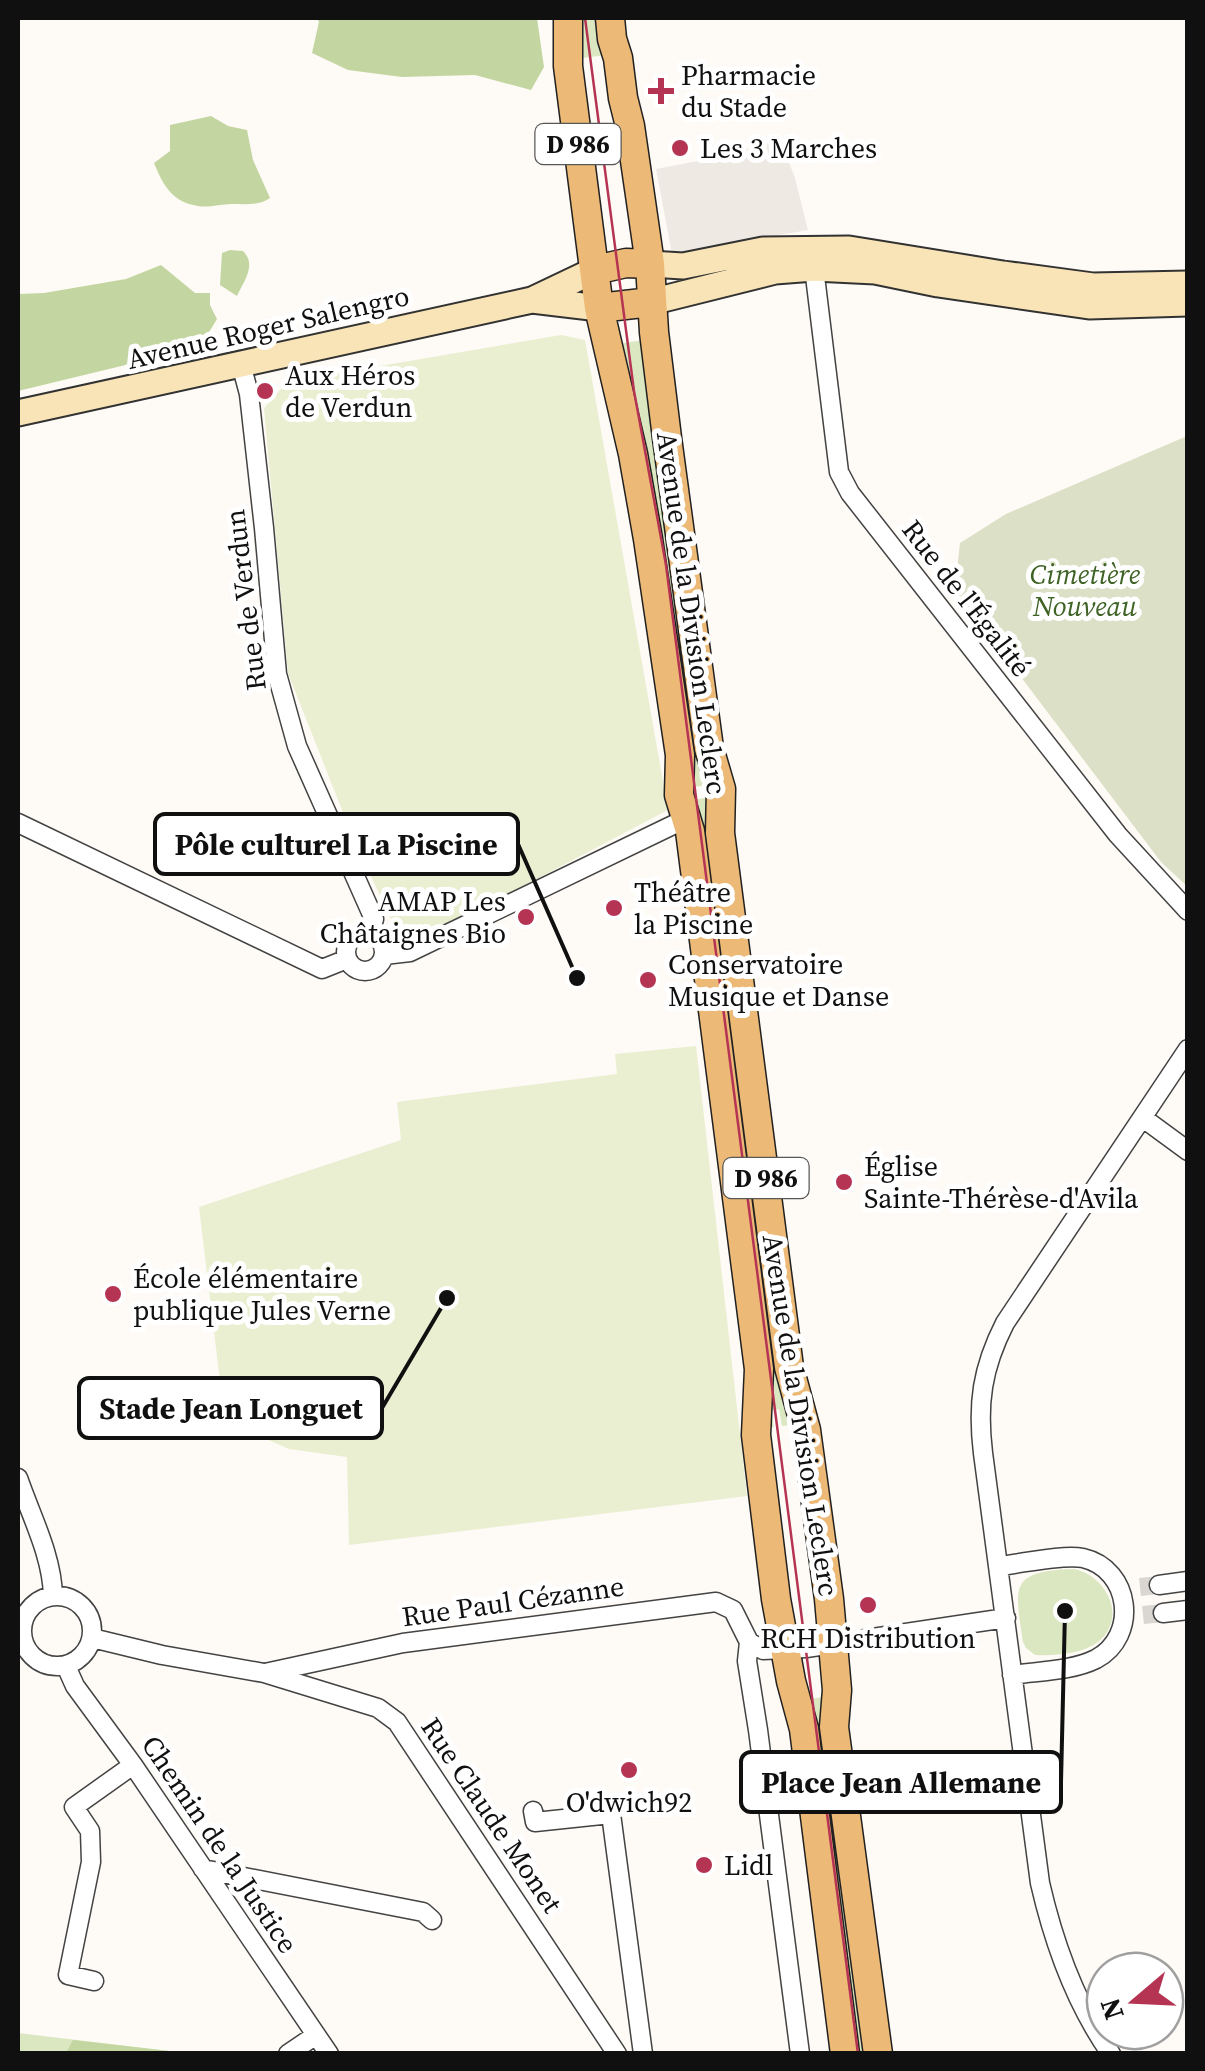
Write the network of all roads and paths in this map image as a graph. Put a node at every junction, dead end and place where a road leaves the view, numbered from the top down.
1 (568, 18) edge
2 (610, 18) edge
3 (650, 264) junction
4 (814, 268) junction
5 (595, 270) junction
6 (1188, 284) edge
7 (532, 300) junction
8 (651, 302) junction
9 (1188, 303) edge
10 (599, 308) junction
11 (241, 364) junction
12 (18, 413) edge
13 (18, 822) edge
14 (688, 822) junction
15 (1188, 911) edge
16 (370, 934) junction
17 (384, 955) junction
18 (347, 959) junction
19 (1188, 1049) edge
20 (1143, 1118) junction
21 (1188, 1151) edge
22 (18, 1478) edge
23 (998, 1566) junction
24 (1188, 1581) edge
25 (1119, 1587) junction
26 (53, 1596) junction
27 (1188, 1610) edge
28 (1163, 1613) tunnel mouth
29 (1006, 1618) junction
30 (20, 1625) edge
31 (92, 1638) junction
32 (834, 1643) junction
33 (766, 1647) junction
34 (66, 1666) junction
35 (264, 1673) junction
36 (1012, 1675) junction
37 (133, 1765) junction
38 (533, 1811) dead end
39 (203, 1868) junction
40 (432, 1920) dead end
41 (94, 1980) dead end
42 (316, 2035) junction
43 (288, 2054) edge
44 (329, 2054) edge
45 (617, 2054) edge
46 (643, 2054) edge
47 (800, 2054) edge
48 (845, 2054) edge
49 (878, 2054) edge
50 (1112, 2054) edge

1 - 5 main road, D 986
2 - 3 main road, D 986
3 - 5 main road
3 - 6 main road
3 - 8 main road, Avenue de la Division Leclerc
4 - 8 main road
4 - 9 main road
4 - 15 street, Rue de l'Égalité
5 - 7 main road, Avenue Roger Salengro
5 - 10 main road, Avenue de la Division Leclerc
7 - 10 main road, Avenue Roger Salengro
7 - 11 main road, Avenue Roger Salengro
8 - 10 main road
8 - 32 main road, Avenue de la Division Leclerc / D 986
10 - 14 main road, Avenue de la Division Leclerc / D 986
11 - 12 main road, Avenue Roger Salengro
11 - 16 street, Rue de Verdun
13 - 18 street
14 - 17 street
14 - 33 main road, Avenue de la Division Leclerc / D 986
16 - 17 street, Rue de Verdun
16 - 18 street
17 - 18 street
19 - 20 street
20 - 21 street
20 - 23 street
22 - 26 street
23 - 25 street
23 - 29 street
24 - 25 street
25 - 36 street
26 - 30 street
26 - 31 street
27 - 28 street
29 - 32 street
29 - 36 street
30 - 34 street
31 - 34 street
31 - 35 street, Rue Claude Monet
32 - 33 street
32 - 49 main road, Avenue de la Division Leclerc / D 986
33 - 35 street, Rue Paul Cézanne
33 - 47 street
33 - 48 main road, Avenue de la Division Leclerc / D 986
34 - 37 street, Chemin de la Justice
35 - 45 street, Rue Claude Monet
36 - 50 street
37 - 39 street, Chemin de la Justice
37 - 41 street
38 - 46 street
39 - 40 street
39 - 42 street, Chemin de la Justice
42 - 43 street
42 - 44 street, Chemin de la Justice

